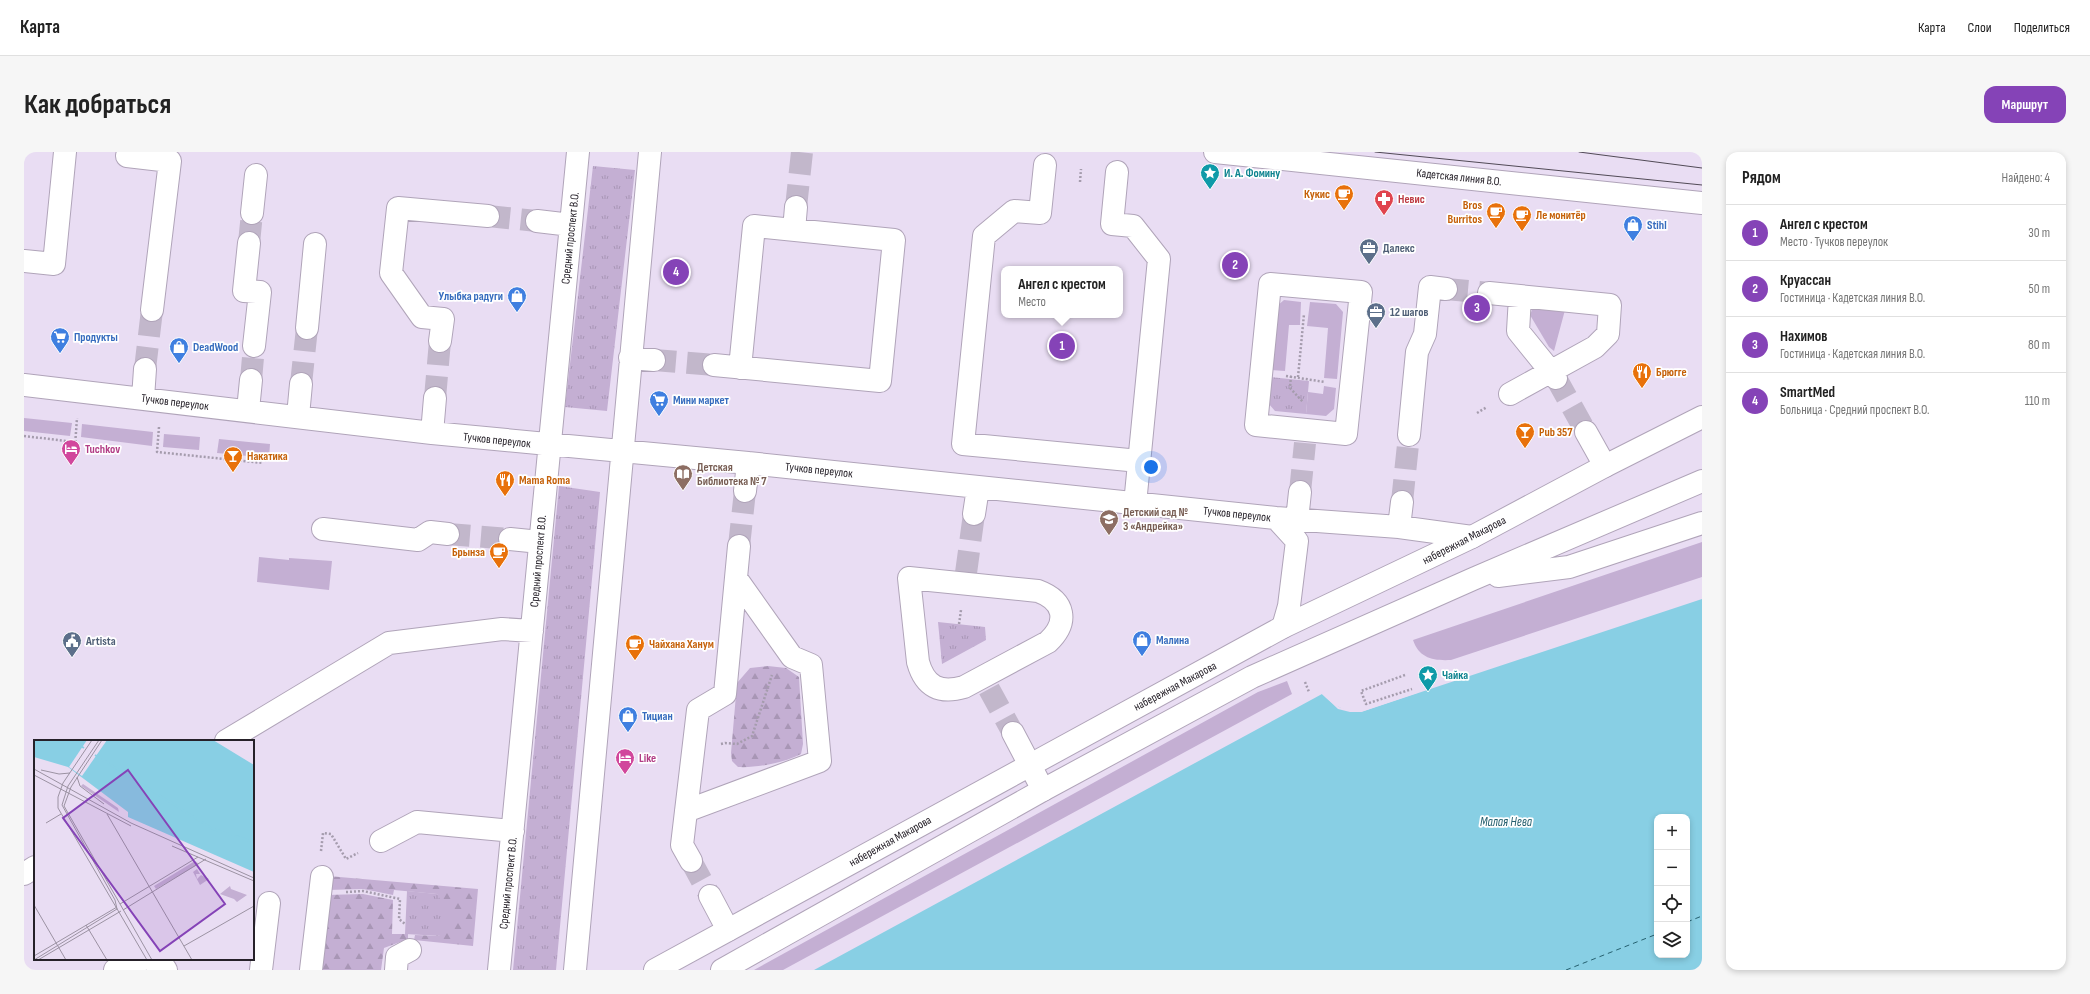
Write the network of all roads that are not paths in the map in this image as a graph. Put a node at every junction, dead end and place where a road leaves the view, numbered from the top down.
1 (65, 152) edge
2 (578, 152) edge
3 (650, 152) edge
4 (1215, 152) edge
5 (127, 156) dead end
6 (1045, 165) dead end
7 (1117, 172) dead end
8 (256, 175) dead end
9 (1702, 203) edge
10 (796, 207) tunnel mouth
11 (252, 213) tunnel mouth
12 (488, 216) tunnel mouth
13 (537, 221) tunnel mouth
14 (571, 225) junction
15 (794, 230) junction
16 (249, 243) tunnel mouth
17 (315, 244) dead end
18 (24, 261) edge
19 (1446, 289) tunnel mouth
20 (1489, 293) tunnel mouth
21 (1520, 297) junction
22 (152, 310) tunnel mouth
23 (307, 328) tunnel mouth
24 (440, 341) tunnel mouth
25 (254, 346) tunnel mouth
26 (630, 358) junction
27 (654, 360) tunnel mouth
28 (714, 365) tunnel mouth
29 (740, 368) junction
30 (145, 369) tunnel mouth
31 (1553, 374) junction
32 (251, 380) tunnel mouth
33 (302, 384) tunnel mouth
34 (24, 385) edge
35 (1510, 394) dead end
36 (142, 398) junction
37 (435, 398) tunnel mouth
38 (248, 410) junction
39 (298, 416) junction
40 (1702, 417) edge
41 (1586, 432) tunnel mouth
42 (432, 433) junction
43 (1408, 435) tunnel mouth
44 (1306, 437) joint
45 (550, 445) junction
46 (622, 450) junction
47 (1139, 461) junction
48 (748, 462) junction
49 (1605, 466) junction
50 (1702, 482) edge
51 (978, 488) junction
52 (745, 491) tunnel mouth
53 (1300, 492) tunnel mouth
54 (1402, 502) tunnel mouth
55 (1135, 504) junction
56 (974, 514) tunnel mouth
57 (1287, 519) junction
58 (1702, 523) edge
59 (1399, 527) junction
60 (323, 529) dead end
61 (448, 534) tunnel mouth
62 (1472, 537) junction
63 (510, 539) tunnel mouth
64 (540, 542) junction
65 (739, 546) tunnel mouth
66 (736, 578) junction
67 (966, 578) joint
68 (1473, 579) junction
69 (1283, 627) junction
70 (532, 631) junction
71 (1013, 733) tunnel mouth
72 (228, 740) edge
73 (1030, 764) junction
74 (1044, 790) junction
75 (686, 811) junction
76 (513, 831) junction
77 (382, 841) road end
78 (691, 861) tunnel mouth
79 (34, 868) edge
80 (24, 874) edge
81 (321, 884) road end
82 (710, 896) tunnel mouth
83 (269, 903) dead end
84 (728, 930) junction
85 (410, 950) road end
86 (140, 960) edge
87 (152, 960) edge
88 (115, 970) edge
89 (166, 970) edge
90 (261, 970) edge
91 (311, 970) edge
92 (396, 970) edge
93 (499, 970) edge
94 (575, 970) edge
95 (655, 970) edge
96 (722, 970) edge

1 - 18 street
2 - 14 street, Средний проспект В.О.
3 - 26 street
4 - 9 street, Кадетская линия В.О.
5 - 22 street
6 - 47 street
7 - 47 street
8 - 11 street
10 - 15 street
12 - 24 street
13 - 14 street
14 - 45 street, Средний проспект В.О.
15 - 29 street
15 - 29 street
16 - 25 street
17 - 23 street
19 - 43 street
20 - 21 street
21 - 31 street
21 - 31 street
26 - 27 street
26 - 46 street
28 - 29 street
30 - 36 street
31 - 35 street
32 - 38 street
33 - 39 street
34 - 36 street, Тучков переулок
36 - 38 street, Тучков переулок
37 - 42 street
38 - 39 street, Тучков переулок
39 - 42 street, Тучков переулок
40 - 49 street, набережная Макарова
41 - 49 street
42 - 45 street, Тучков переулок
44 - 44 street
45 - 46 street, Тучков переулок
45 - 64 street, Средний проспект В.О.
46 - 48 street, Тучков переулок
46 - 94 street
47 - 55 street
48 - 51 street, Тучков переулок
48 - 52 street
49 - 62 street, набережная Макарова
50 - 68 street
51 - 55 street, Тучков переулок
51 - 56 street
53 - 57 street
54 - 59 street
55 - 57 street, Тучков переулок
57 - 59 street, Тучков переулок
57 - 69 street
58 - 68 street
59 - 62 street, Тучков переулок
60 - 61 street
62 - 69 street, набережная Макарова
63 - 64 street
64 - 70 street, Средний проспект В.О.
65 - 66 street
66 - 75 street
66 - 75 street
67 - 67 street
68 - 74 street
69 - 73 street, набережная Макарова
70 - 72 street
70 - 76 street, Средний проспект В.О.
71 - 73 street
73 - 74 street
73 - 84 street, набережная Макарова
74 - 96 street
75 - 78 street
76 - 77 street
76 - 93 street, Средний проспект В.О.
79 - 80 street
81 - 91 street
82 - 84 street
83 - 90 street
84 - 95 street, набережная Макарова
85 - 92 street
86 - 88 street
87 - 89 street

